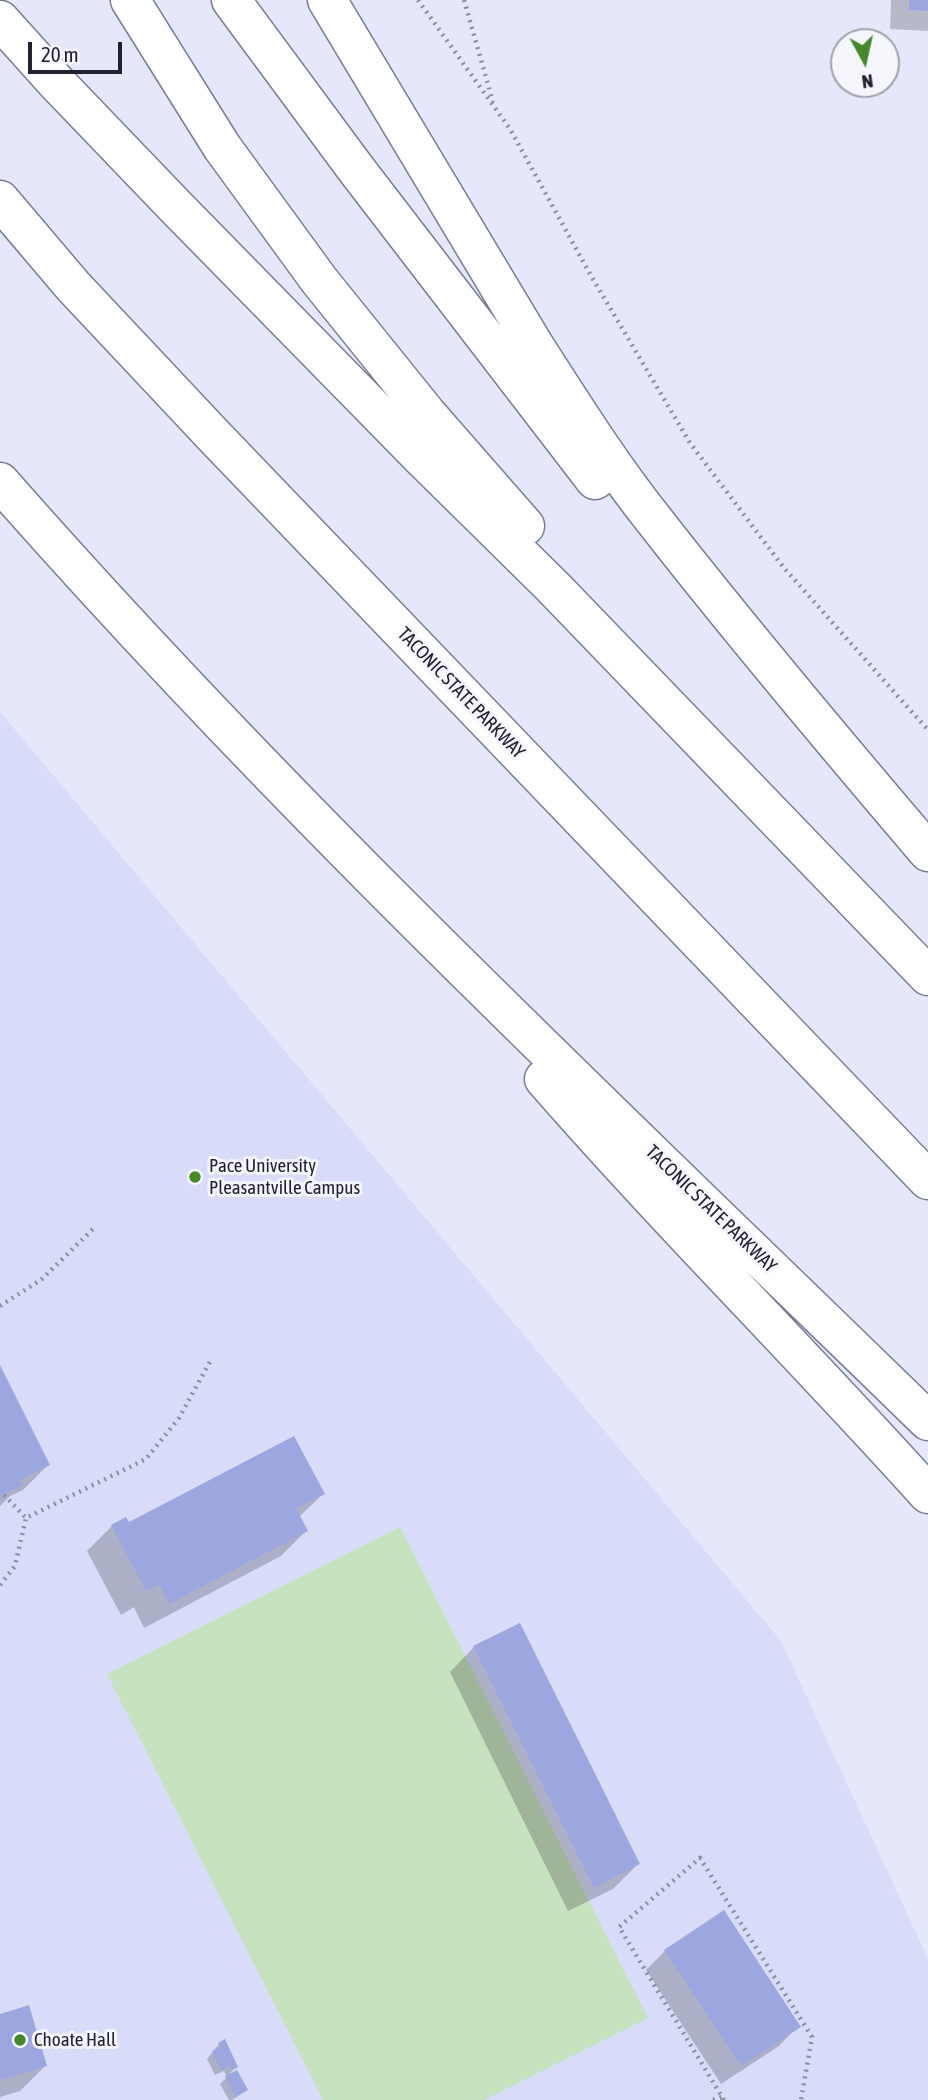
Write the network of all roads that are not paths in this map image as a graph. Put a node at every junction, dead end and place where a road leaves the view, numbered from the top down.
1 (130, 0) edge
2 (231, 0) edge
3 (327, 0) edge
4 (0, 20) edge
5 (0, 201) edge
6 (0, 482) edge
7 (652, 519) junction
8 (553, 587) junction
9 (928, 852) edge
10 (420, 925) junction
11 (928, 976) edge
12 (928, 1180) edge
13 (928, 1421) edge
14 (928, 1494) edge

1 - 8 main road
2 - 7 main road
3 - 7 main road
4 - 8 main road
5 - 12 main road, TACONIC STATE PARKWAY
6 - 10 main road, TACONIC STATE PARKWAY
7 - 9 main road
8 - 11 main road
10 - 13 main road, TACONIC STATE PARKWAY
10 - 14 main road

